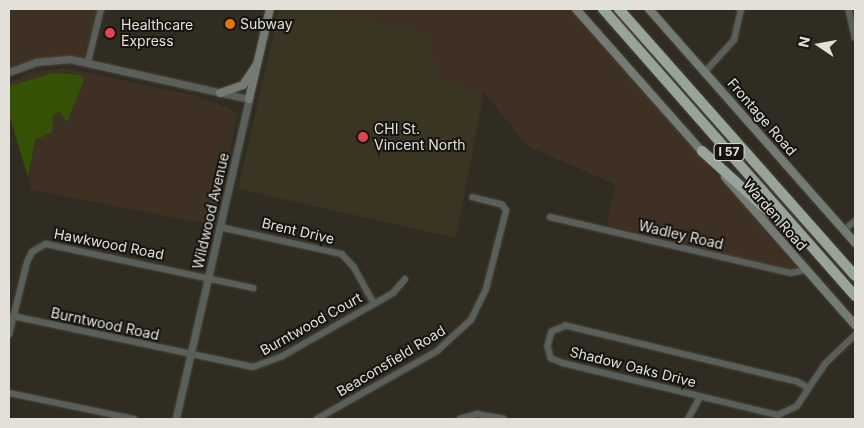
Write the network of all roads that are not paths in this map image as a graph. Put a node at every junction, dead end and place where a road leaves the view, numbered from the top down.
1 (101, 9) edge
2 (270, 9) edge
3 (576, 9) edge
4 (603, 9) edge
5 (619, 9) edge
6 (649, 9) edge
7 (741, 9) edge
8 (849, 9) edge
9 (855, 37) edge
10 (88, 62) junction
11 (258, 63) junction
12 (9, 72) edge
13 (705, 72) junction
14 (220, 93) junction
15 (249, 99) junction
16 (702, 151) junction
17 (473, 198) dead end
18 (550, 217) dead end
19 (855, 221) edge
20 (220, 227) junction
21 (844, 230) junction
22 (855, 243) edge
23 (807, 270) junction
24 (834, 272) junction
25 (855, 276) edge
26 (209, 278) junction
27 (405, 279) dead end
28 (253, 288) dead end
29 (855, 296) edge
30 (374, 303) junction
31 (14, 316) junction
32 (855, 324) edge
33 (9, 335) edge
34 (855, 335) edge
35 (190, 355) junction
36 (808, 388) junction
37 (9, 393) edge
38 (700, 396) junction
39 (463, 418) edge
40 (134, 419) edge
41 (176, 419) edge
42 (320, 419) edge
43 (504, 419) edge
44 (688, 419) edge

1 - 10 street
2 - 11 main road, Wildwood Avenue
3 - 16 main road, Warden Road
4 - 24 highway, I 57
5 - 25 highway, I 57
6 - 13 main road, Frontage Road
7 - 13 street
8 - 9 street
10 - 12 street
10 - 14 street
11 - 14 main road
11 - 15 main road, Wildwood Avenue
13 - 21 main road, Frontage Road
14 - 15 street
15 - 20 street, Wildwood Avenue
16 - 23 main road, Warden Road
16 - 24 highway
17 - 42 street, Beaconsfield Road
18 - 23 street, Wadley Road
19 - 21 street
20 - 26 street, Wildwood Avenue
20 - 30 street, Brent Drive
21 - 22 main road, Frontage Road
23 - 32 main road, Warden Road
24 - 29 highway, I 57
26 - 28 street, Hawkwood Road
26 - 31 street, Hawkwood Road
26 - 35 street, Wildwood Avenue
27 - 30 street, Burntwood Court
30 - 35 street, Burntwood Court
31 - 33 street, Hawkwood Road
31 - 35 street, Burntwood Road
34 - 36 street, Shadow Oaks Drive
35 - 41 street, Wildwood Avenue
36 - 38 street, Shadow Oaks Drive
36 - 38 street, Shadow Oaks Drive
37 - 40 street
38 - 44 street
39 - 43 street

